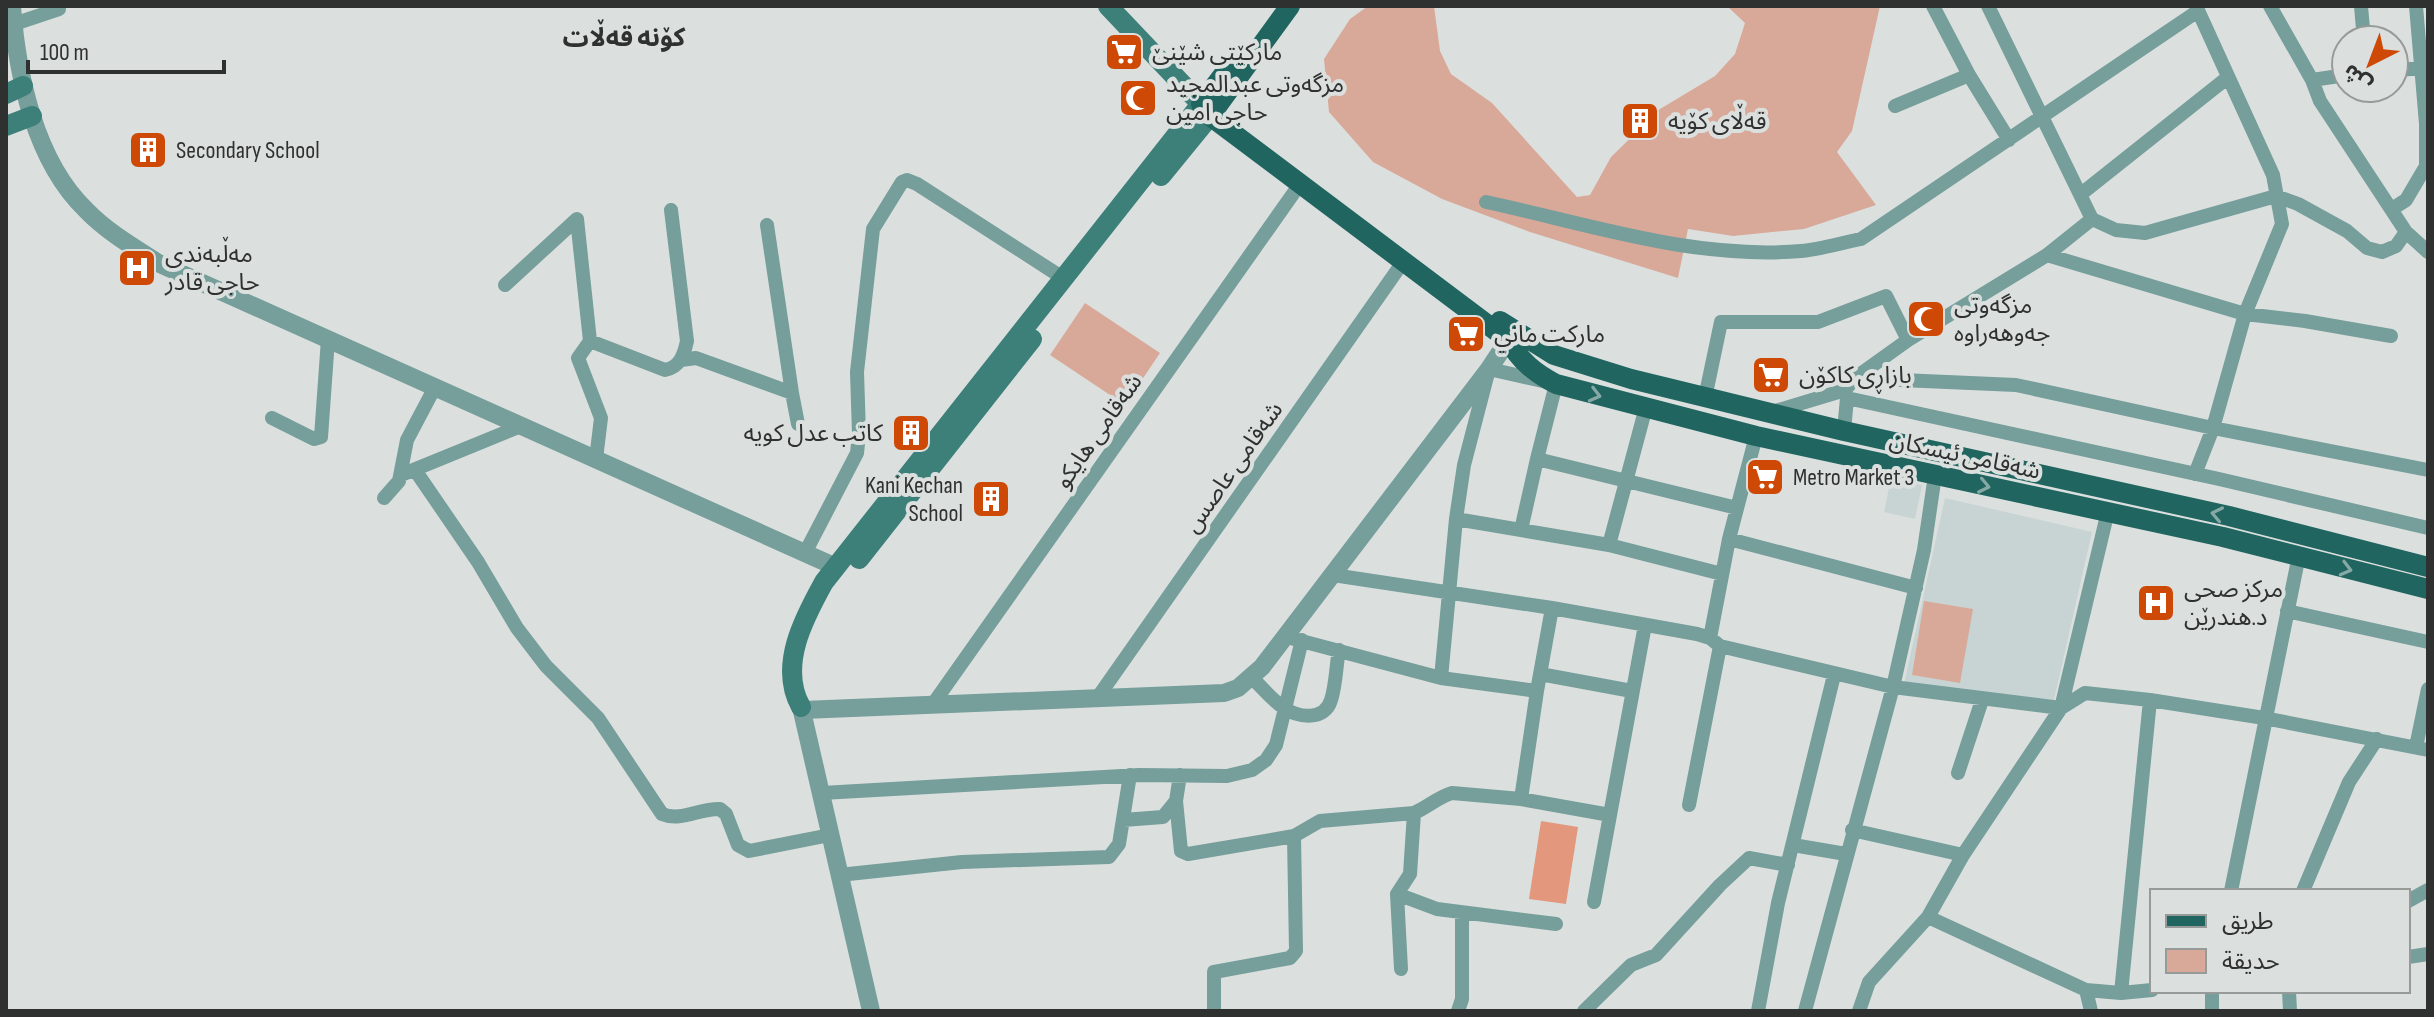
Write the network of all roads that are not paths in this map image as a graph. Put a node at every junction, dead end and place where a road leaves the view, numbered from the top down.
1 (1108, 6) edge
2 (1277, 6) edge
3 (1290, 6) edge
4 (1933, 6) edge
5 (2270, 6) edge
6 (2416, 6) edge
7 (1993, 7) edge
8 (2197, 8) edge
9 (59, 9) dead end
10 (13, 15) edge
11 (2424, 68) edge
12 (1969, 75) junction
13 (2330, 77) edge
14 (2227, 78) junction
15 (2312, 80) junction
16 (14, 90) edge
17 (1895, 106) dead end
18 (1209, 109) junction
19 (32, 116) junction
20 (2043, 117) junction
21 (6, 126) edge
22 (2009, 140) junction
23 (1300, 184) junction
24 (2081, 194) junction
25 (2276, 196) junction
26 (1486, 202) dead end
27 (2392, 209) junction
28 (671, 210) dead end
29 (2092, 219) junction
30 (767, 225) dead end
31 (2406, 232) junction
32 (2428, 252) edge
33 (2047, 255) junction
34 (1403, 262) junction
35 (1063, 278) junction
36 (505, 285) dead end
37 (2245, 314) junction
38 (1511, 336) junction
39 (2391, 336) dead end
40 (328, 339) junction
41 (1908, 340) junction
42 (590, 341) junction
43 (1563, 358) junction
44 (681, 360) junction
45 (1489, 369) junction
46 (1855, 378) junction
47 (1556, 384) junction
48 (435, 387) junction
49 (792, 393) junction
50 (1846, 394) junction
51 (1705, 398) junction
52 (1646, 407) junction
53 (1768, 413) junction
54 (272, 418) dead end
55 (798, 424) dead end
56 (521, 426) junction
57 (2213, 428) junction
58 (1844, 431) junction
59 (1756, 436) junction
60 (596, 459) junction
61 (1537, 459) junction
62 (2428, 470) edge
63 (408, 472) junction
64 (2195, 474) junction
65 (1935, 475) junction
66 (1627, 480) junction
67 (384, 498) dead end
68 (1737, 508) junction
69 (2108, 511) junction
70 (1456, 519) junction
71 (2246, 521) junction
72 (2428, 528) edge
73 (1521, 530) junction
74 (1729, 539) junction
75 (2242, 542) junction
76 (1609, 545) junction
77 (2299, 555) junction
78 (830, 566) junction
79 (2428, 567) edge
80 (1722, 574) junction
81 (1333, 575) junction
82 (1916, 588) junction
83 (2428, 589) edge
84 (1450, 593) junction
85 (1552, 608) junction
86 (2287, 611) junction
87 (1645, 625) junction
88 (1293, 639) junction
89 (1715, 642) junction
90 (2428, 642) edge
91 (1339, 650) junction
92 (1540, 674) junction
93 (1834, 675) junction
94 (1252, 678) junction
95 (1441, 678) junction
96 (1893, 687) junction
97 (2428, 689) edge
98 (1537, 691) junction
99 (1632, 691) junction
100 (1098, 697) junction
101 (1982, 700) junction
102 (2150, 700) junction
103 (933, 704) junction
104 (802, 708) junction
105 (2061, 708) junction
106 (1285, 709) junction
107 (2264, 718) junction
108 (2377, 739) junction
109 (2422, 748) edge
110 (1958, 773) dead end
111 (1130, 775) junction
112 (1180, 775) junction
113 (822, 793) junction
114 (1521, 799) junction
115 (1176, 801) junction
116 (1689, 805) dead end
117 (1414, 813) junction
118 (1610, 815) junction
119 (1123, 820) junction
120 (1852, 830) junction
121 (830, 835) junction
122 (1294, 836) junction
123 (1793, 845) junction
124 (1846, 854) junction
125 (1963, 855) junction
126 (1788, 865) junction
127 (839, 875) junction
128 (2231, 889) edge
129 (2304, 889) edge
130 (2428, 890) edge
131 (1397, 894) junction
132 (2410, 900) edge
133 (1594, 902) dead end
134 (1462, 913) junction
135 (1928, 917) junction
136 (1556, 924) dead end
137 (1401, 969) dead end
138 (2086, 990) junction
139 (2150, 990) edge
140 (2121, 993) junction
141 (871, 1011) edge
142 (1214, 1011) edge
143 (1458, 1011) edge
144 (1584, 1011) edge
145 (1758, 1011) edge
146 (1805, 1011) edge
147 (1859, 1011) edge
148 (2091, 1011) edge

1 - 18 main road
2 - 18 main road
3 - 18 main road
4 - 12 street
5 - 15 street
6 - 11 street
7 - 20 street
8 - 14 street
8 - 20 street
9 - 10 street
10 - 16 street
11 - 27 street
12 - 17 street
12 - 22 street
13 - 15 street
14 - 24 street
14 - 25 street
15 - 27 street
16 - 19 street
18 - 23 main road
18 - 35 main road
18 - 38 main road
18 - 78 main road
19 - 21 main road
19 - 40 street
20 - 22 street
20 - 24 street
22 - 26 street
23 - 34 main road
23 - 103 street, شه‌قامی هایكو
24 - 29 street
25 - 29 street
25 - 31 street
25 - 37 street
27 - 31 street
28 - 44 street
29 - 33 street
30 - 49 street
31 - 32 street
33 - 37 street
33 - 41 street
34 - 38 main road
34 - 100 street, شه‌قامی عاصس
35 - 78 main road
35 - 78 street
36 - 42 street
37 - 39 street
37 - 57 street
38 - 43 main road, شەقامی ئیسکان
38 - 45 street
38 - 47 main road, شەقامی ئیسکان
40 - 48 street
40 - 54 street
41 - 46 street
41 - 51 street
42 - 44 street
42 - 60 street
43 - 47 main road
43 - 51 main road, شەقامی ئیسکان
44 - 49 street
45 - 47 street
45 - 70 street
45 - 81 street
46 - 50 street
46 - 57 street
47 -> 52 main road, شەقامی ئیسکان
47 - 61 street
48 - 56 street
48 - 63 street
49 - 55 street
50 - 53 street
50 - 58 street
50 - 64 street
51 - 53 main road, شەقامی ئیسکان
52 - 59 main road, شەقامی ئیسکان
52 - 66 street
53 - 58 main road, شەقامی ئیسکان
56 - 60 street
56 - 63 street
57 - 62 street
57 - 64 street
71 -> 58 main road, شەقامی ئیسکان
59 - 65 main road, شەقامی ئیسکان
59 - 68 street
60 - 78 street
61 - 66 street
61 - 73 street
63 - 67 street
63 - 121 street
64 - 72 street
65 -> 69 main road, شەقامی ئیسکان
65 - 82 street
66 - 68 street
66 - 76 street
68 - 74 street
69 - 75 main road, شەقامی ئیسکان
69 - 105 street
70 - 73 street
70 - 84 street
71 - 75 main road
71 - 79 main road, شەقامی ئیسکان
73 - 76 street
74 - 80 street
74 - 82 street
75 - 77 main road, شەقامی ئیسکان
76 - 80 street
77 -> 83 main road, شەقامی ئیسکان
77 - 86 street
78 - 104 main road
80 - 89 street
81 - 84 street
81 - 88 street
82 - 96 street
84 - 85 street
84 - 95 street
85 - 87 street
85 - 92 street
86 - 90 street
86 - 107 street
87 - 89 street
87 - 99 street
88 - 91 street
88 - 94 street
88 - 106 street
89 - 93 street
89 - 116 street
91 - 95 street
91 - 106 street
92 - 98 street
92 - 99 street
93 - 96 street
93 - 123 street
94 - 100 street
94 - 106 street
95 - 98 street
96 - 101 street
96 - 120 street
97 - 109 street
98 - 114 street
99 - 118 street
100 - 103 street
101 - 105 street
101 - 110 street
102 - 105 street
102 - 107 street
102 - 140 street
103 - 104 street
104 - 113 street
105 - 125 street
106 - 112 street
107 - 108 street
107 - 128 street
108 - 109 street
108 - 129 street
111 - 112 street
111 - 113 street
111 - 119 street
112 - 115 street
113 - 121 street
114 - 117 street
114 - 118 street
115 - 119 street
115 - 122 street
117 - 122 street
117 - 131 street
118 - 133 street
119 - 127 street
120 - 124 street
120 - 125 street
121 - 127 street
122 - 142 street
123 - 124 street
123 - 126 street
124 - 146 street
125 - 135 street
126 - 144 street
126 - 145 street
127 - 141 street
130 - 132 street
131 - 134 street
131 - 137 street
134 - 136 street
134 - 143 street
135 - 138 street
135 - 147 street
138 - 140 street
138 - 148 street
139 - 140 street

